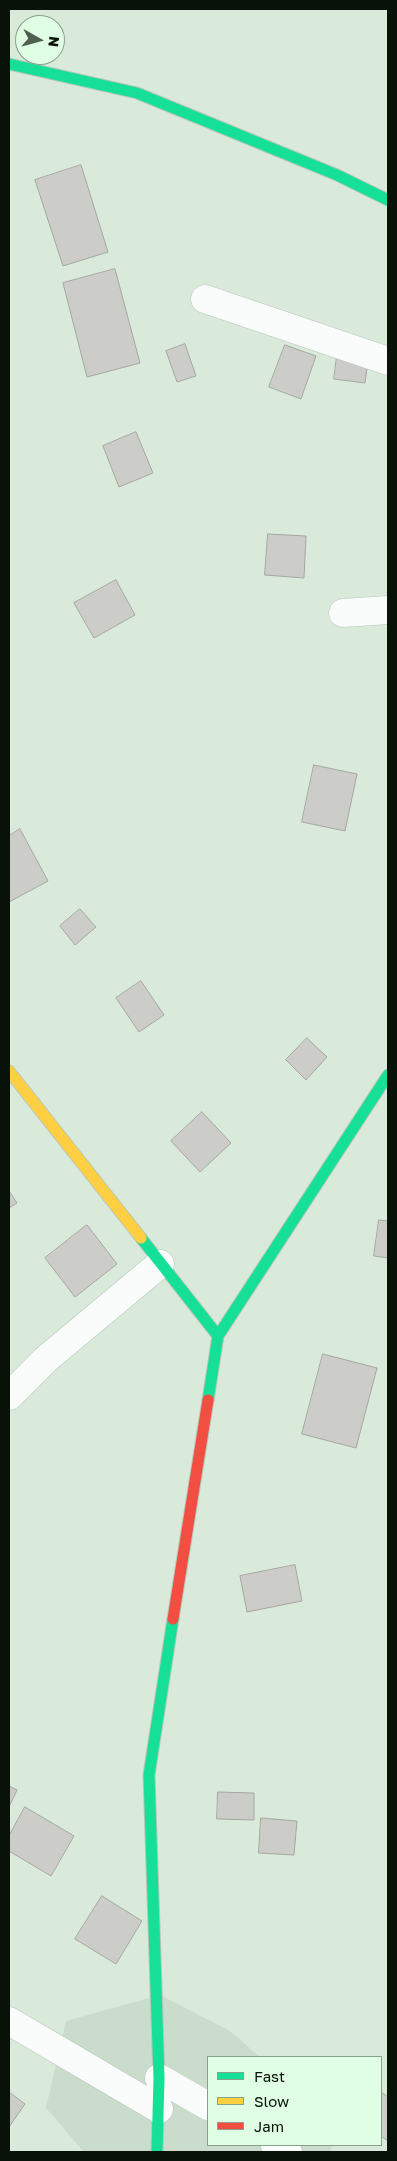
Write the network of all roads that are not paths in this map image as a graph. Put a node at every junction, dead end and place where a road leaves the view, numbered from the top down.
1 (9, 64) edge
2 (388, 200) edge
3 (205, 299) dead end
4 (388, 361) edge
5 (388, 610) edge
6 (343, 613) dead end
7 (388, 1075) edge
8 (12, 1081) edge
9 (160, 1264) junction
10 (218, 1336) junction
11 (9, 1396) edge
12 (9, 2021) edge
13 (159, 2078) junction
14 (207, 2105) edge
15 (158, 2109) junction
16 (277, 2146) edge
17 (157, 2152) edge
18 (288, 2152) edge

1 - 2 street
3 - 4 street
5 - 6 street
7 - 10 street
8 - 9 street
9 - 10 street
9 - 11 street
10 - 13 street
12 - 15 street
13 - 14 street
13 - 15 street
15 - 17 street
16 - 18 street

